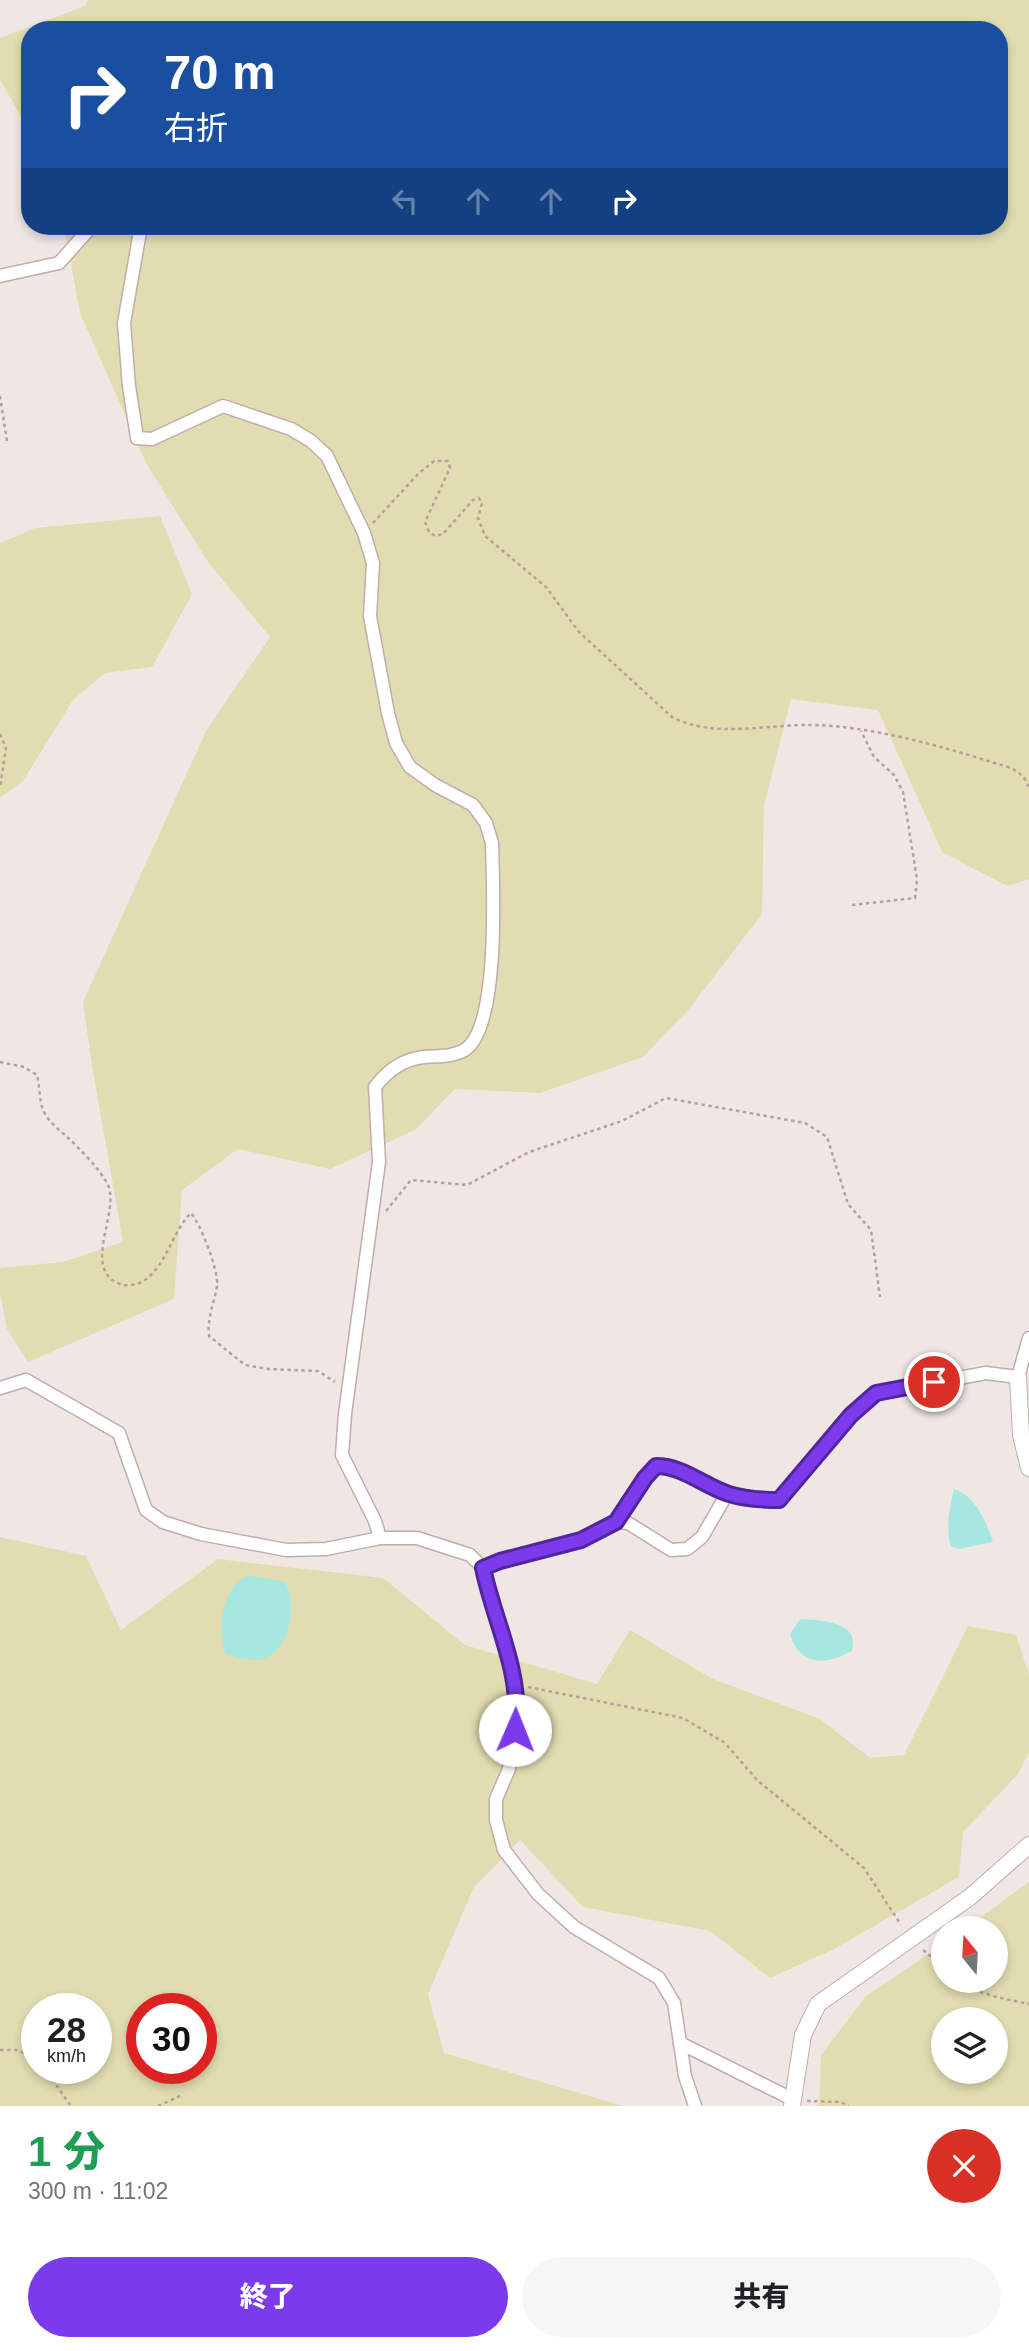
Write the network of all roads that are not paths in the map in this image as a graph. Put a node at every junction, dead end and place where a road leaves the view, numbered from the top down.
1 (84, 235) edge
2 (139, 235) edge
3 (0, 276) edge
4 (1029, 1338) edge
5 (1018, 1377) junction
6 (0, 1388) edge
7 (1029, 1468) edge
8 (727, 1494) junction
9 (616, 1522) junction
10 (380, 1538) junction
11 (483, 1568) junction
12 (1029, 1845) edge
13 (680, 2043) junction
14 (793, 2103) edge
15 (695, 2106) edge

1 - 3 street
2 - 10 street
4 - 5 street
5 - 7 street
5 - 8 street
6 - 10 street
8 - 9 street
8 - 9 street
9 - 11 street
10 - 11 street
11 - 13 street
12 - 14 street
13 - 14 street
13 - 15 street

